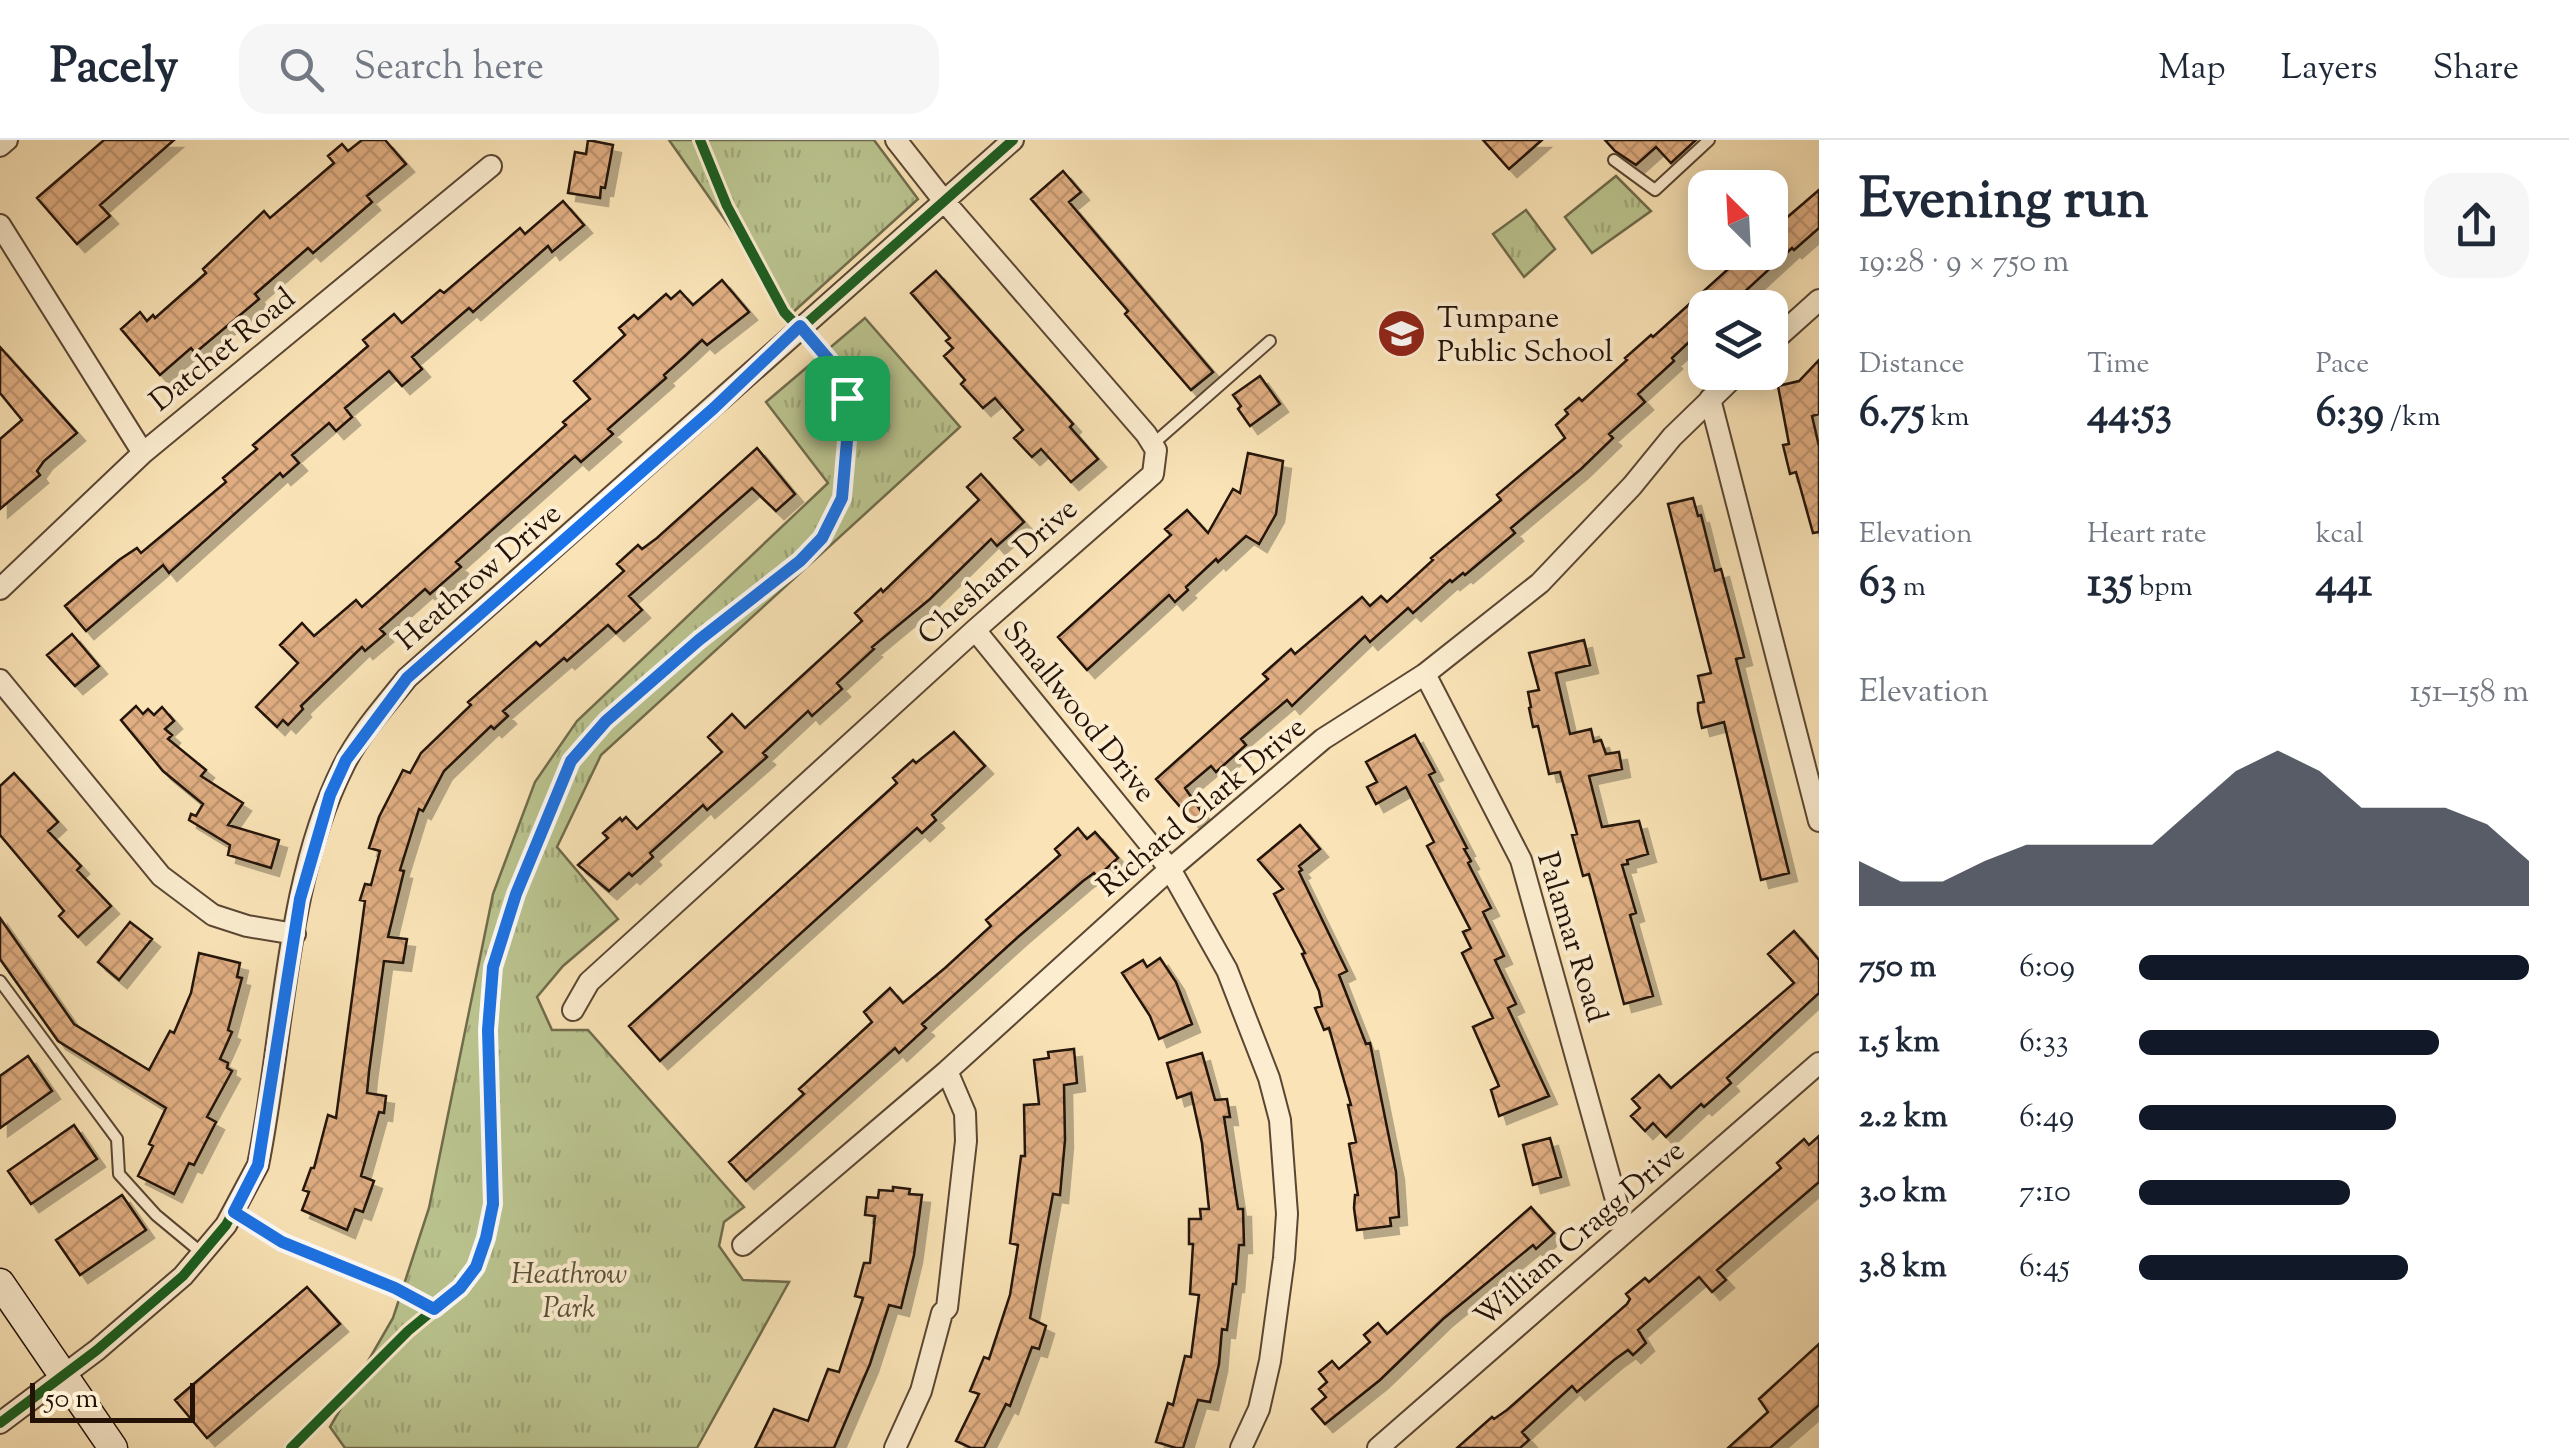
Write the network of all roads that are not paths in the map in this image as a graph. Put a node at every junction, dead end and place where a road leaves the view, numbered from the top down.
1 (8, 140) edge
2 (896, 140) edge
3 (1013, 140) edge
4 (1709, 140) edge
5 (0, 146) edge
6 (1614, 160) dead end
7 (491, 166) dead end
8 (944, 201) junction
9 (0, 225) edge
10 (1819, 300) edge
11 (1788, 328) edge
12 (1270, 340) dead end
13 (1720, 390) edge
14 (1710, 399) junction
15 (1153, 444) junction
16 (142, 452) junction
17 (0, 589) edge
18 (975, 630) junction
19 (1425, 674) junction
20 (0, 680) edge
21 (1819, 821) edge
22 (1170, 869) junction
23 (296, 934) junction
24 (0, 981) edge
25 (573, 1010) dead end
26 (1819, 1063) edge
27 (947, 1071) junction
28 (1625, 1232) junction
29 (743, 1246) dead end
30 (204, 1254) junction
31 (0, 1283) edge
32 (64, 1376) junction
33 (0, 1423) edge
34 (113, 1448) edge
35 (895, 1448) edge
36 (1241, 1448) edge
37 (1378, 1448) edge

1 - 5 street
2 - 8 street
3 - 8 street, Heathrow Drive
4 - 6 lane
7 - 16 street, Datchet Road
8 - 15 street
8 - 23 street, Heathrow Drive
9 - 16 street
10 - 11 street
12 - 15 lane
13 - 14 street, Richard Clark Drive
14 - 19 street, Richard Clark Drive
14 - 21 street
15 - 18 street, Chesham Drive
16 - 17 street, Datchet Road
18 - 22 street, Smallwood Drive
18 - 25 street, Chesham Drive
19 - 22 street, Richard Clark Drive
19 - 28 street, Palamar Road
20 - 23 street
22 - 27 street, Richard Clark Drive
22 - 36 street, Smallwood Drive
23 - 30 street, Heathrow Drive
24 - 30 lane
26 - 28 street, William Cragg Drive
27 - 29 street, Richard Clark Drive
27 - 35 street
28 - 37 street, William Cragg Drive
30 - 32 street, Heathrow Drive
31 - 32 main road
32 - 33 street, Heathrow Drive
32 - 34 main road

